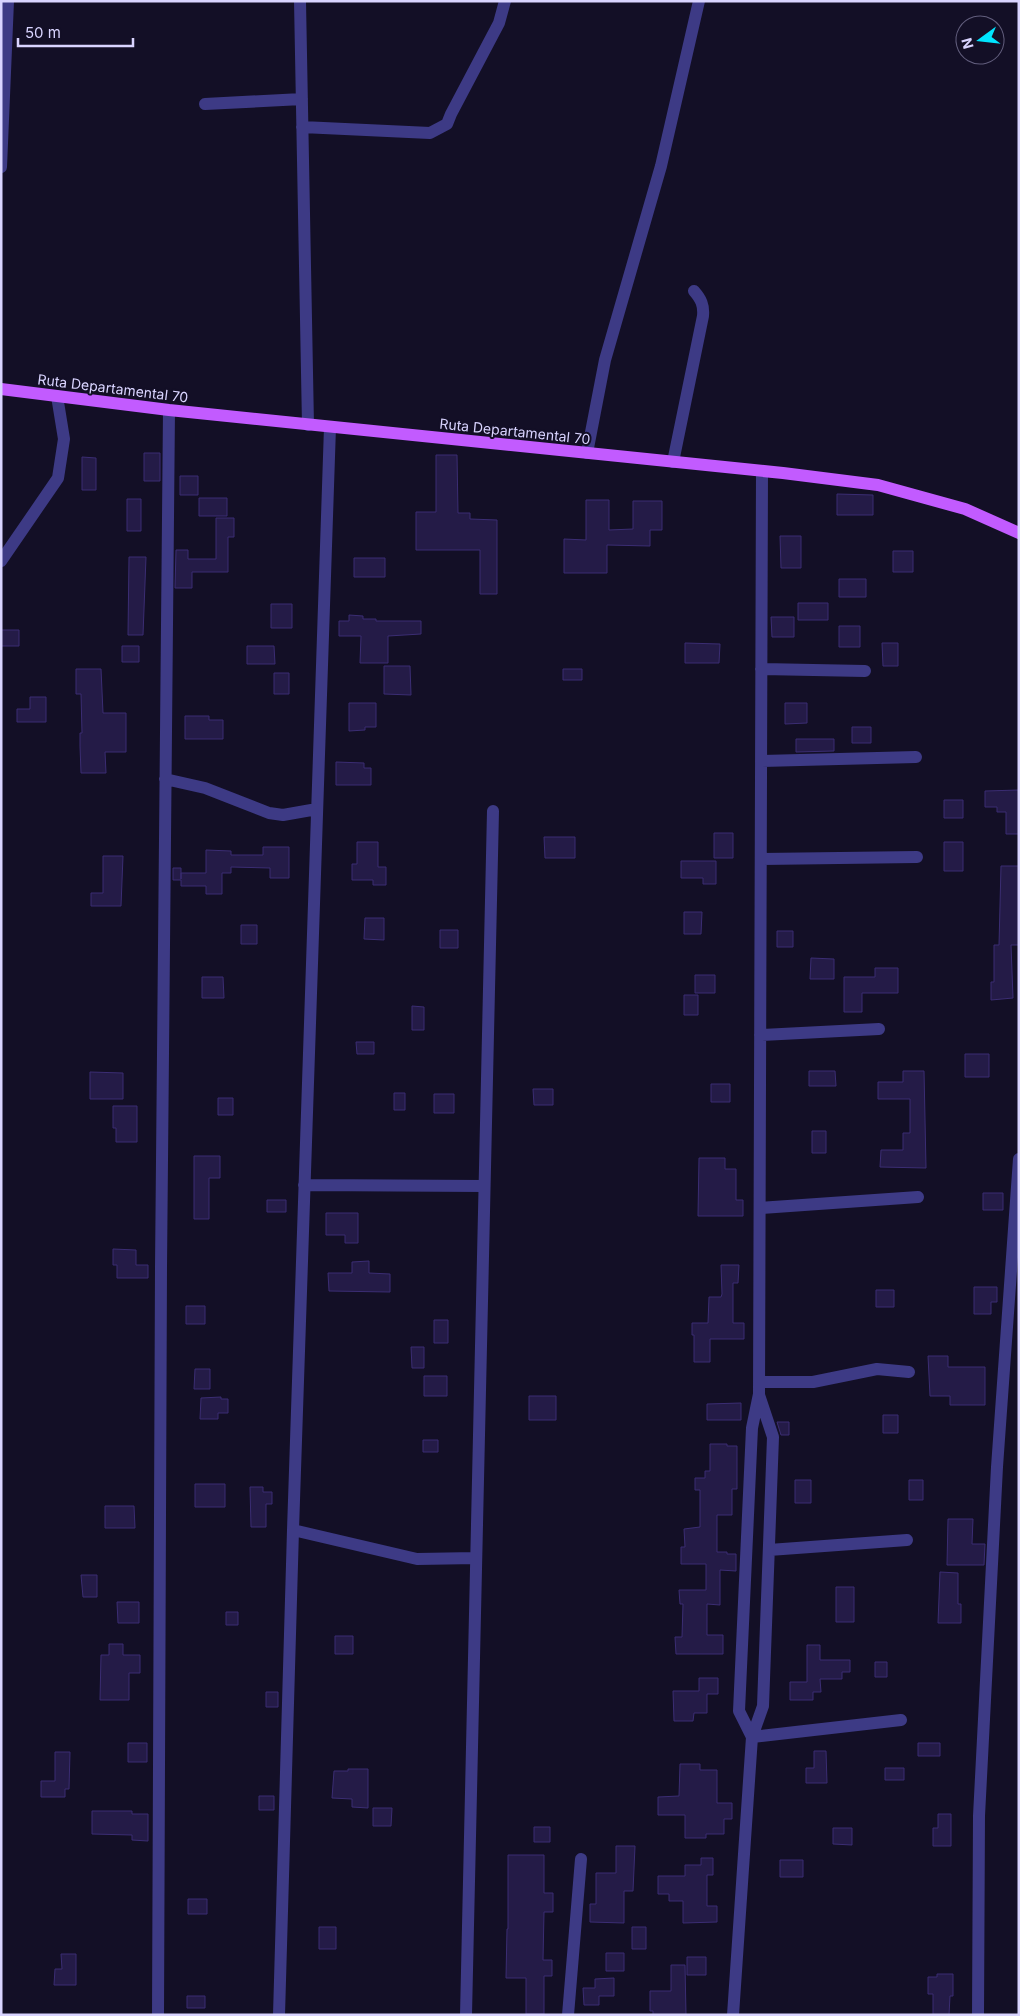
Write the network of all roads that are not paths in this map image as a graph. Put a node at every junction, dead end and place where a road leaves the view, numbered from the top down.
1 (8, 1) edge
2 (300, 1) edge
3 (504, 1) edge
4 (699, 1) edge
5 (302, 99) junction
6 (206, 104) dead end
7 (302, 128) junction
8 (1, 167) edge
9 (694, 290) dead end
10 (1, 389) edge
11 (57, 396) junction
12 (169, 410) junction
13 (308, 425) junction
14 (330, 427) junction
15 (587, 453) junction
16 (673, 462) junction
17 (762, 471) junction
18 (1019, 533) edge
19 (1, 561) edge
20 (761, 669) junction
21 (865, 671) dead end
22 (916, 757) dead end
23 (761, 761) junction
24 (165, 779) junction
25 (318, 809) junction
26 (492, 812) dead end
27 (917, 857) dead end
28 (761, 859) junction
29 (879, 1029) dead end
30 (760, 1035) junction
31 (1019, 1159) edge
32 (304, 1185) junction
33 (484, 1186) junction
34 (918, 1197) dead end
35 (760, 1208) junction
36 (909, 1372) dead end
37 (759, 1388) junction
38 (293, 1530) junction
39 (907, 1540) dead end
40 (769, 1550) junction
41 (476, 1558) junction
42 (901, 1720) dead end
43 (752, 1737) junction
44 (581, 1859) dead end
45 (158, 2015) edge
46 (279, 2015) edge
47 (466, 2015) edge
48 (568, 2015) edge
49 (733, 2015) edge
50 (978, 2015) edge

1 - 8 street
2 - 5 street
3 - 7 street
4 - 15 street
5 - 6 street
5 - 7 street
7 - 13 street
9 - 16 street
10 - 11 main road, Ruta Departamental 70
11 - 12 main road, Ruta Departamental 70
11 - 19 street
12 - 13 main road, Ruta Departamental 70
12 - 24 street
13 - 14 main road, Ruta Departamental 70
14 - 15 main road, Ruta Departamental 70
14 - 25 street
15 - 16 main road, Ruta Departamental 70
16 - 17 main road, Ruta Departamental 70
17 - 18 main road, Ruta Departamental 70
17 - 20 street
20 - 21 street
20 - 23 street
22 - 23 street
23 - 28 street
24 - 25 street
24 - 45 street
25 - 32 street
26 - 33 street
27 - 28 street
28 - 30 street
29 - 30 street
30 - 35 street
31 - 50 street
32 - 33 street
32 - 38 street
33 - 41 street
34 - 35 street
35 - 37 street
36 - 37 street
37 - 40 street
37 - 43 street
38 - 41 street
38 - 46 street
39 - 40 street
40 - 43 street
41 - 47 street
42 - 43 street
43 - 49 street
44 - 48 street

